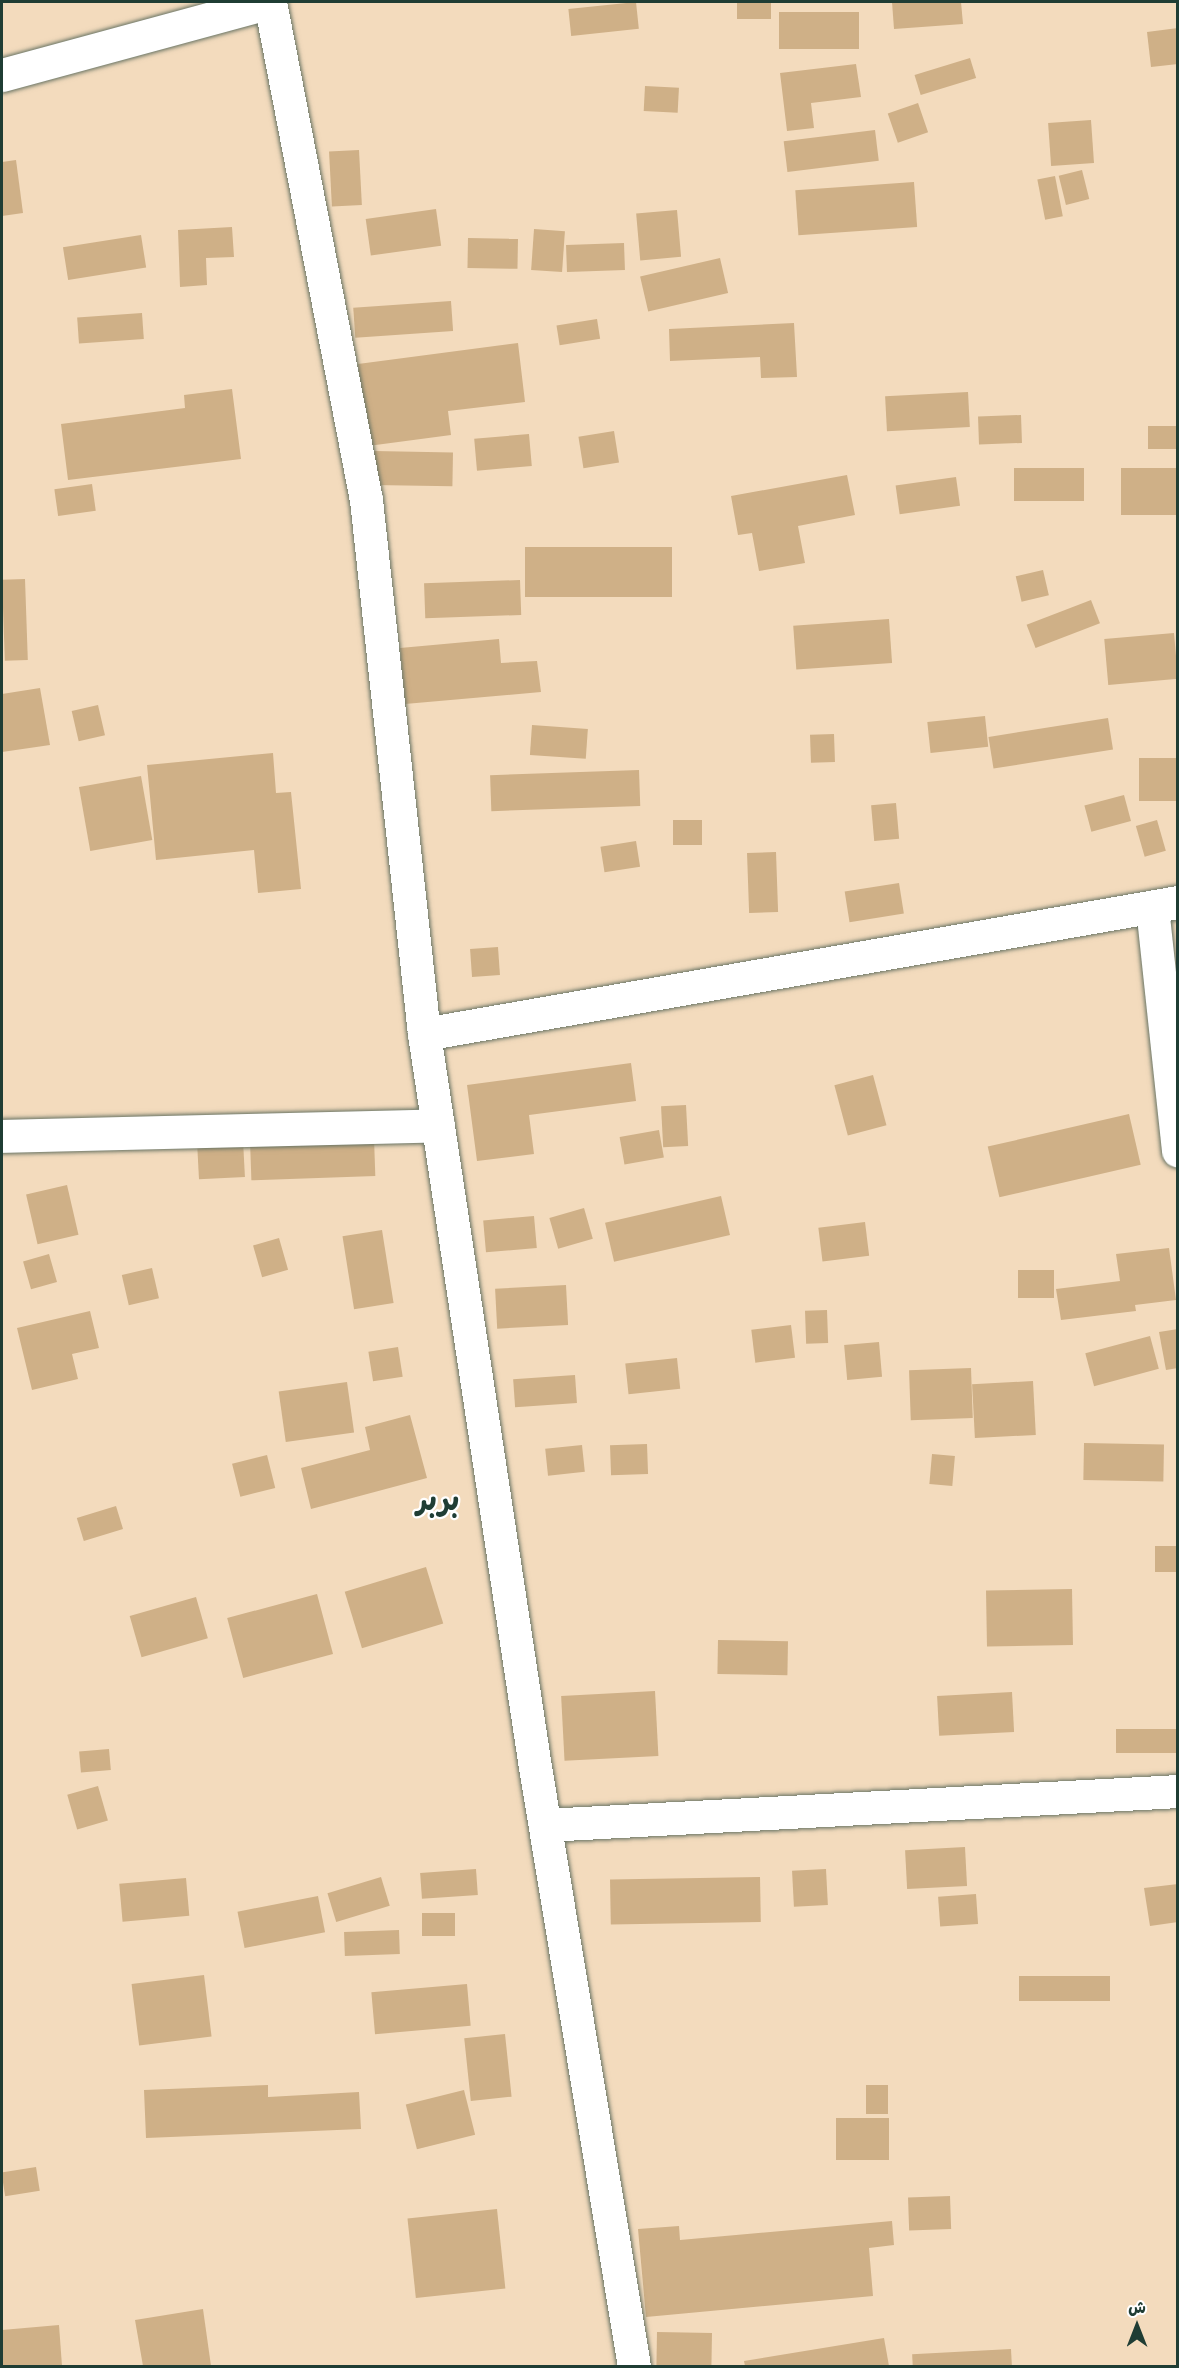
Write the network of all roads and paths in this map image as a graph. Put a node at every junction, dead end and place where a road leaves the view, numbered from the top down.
1 (270, 2) edge
2 (2, 75) edge
3 (1165, 905) edge
4 (424, 1034) junction
5 (438, 1125) junction
6 (2, 1136) edge
7 (1178, 1151) edge
8 (1178, 1791) edge
9 (545, 1825) junction
10 (634, 2367) edge

1 - 2 street
1 - 4 street
3 - 4 street
3 - 7 street
4 - 5 street
5 - 6 street
5 - 9 street
8 - 9 street
9 - 10 street

